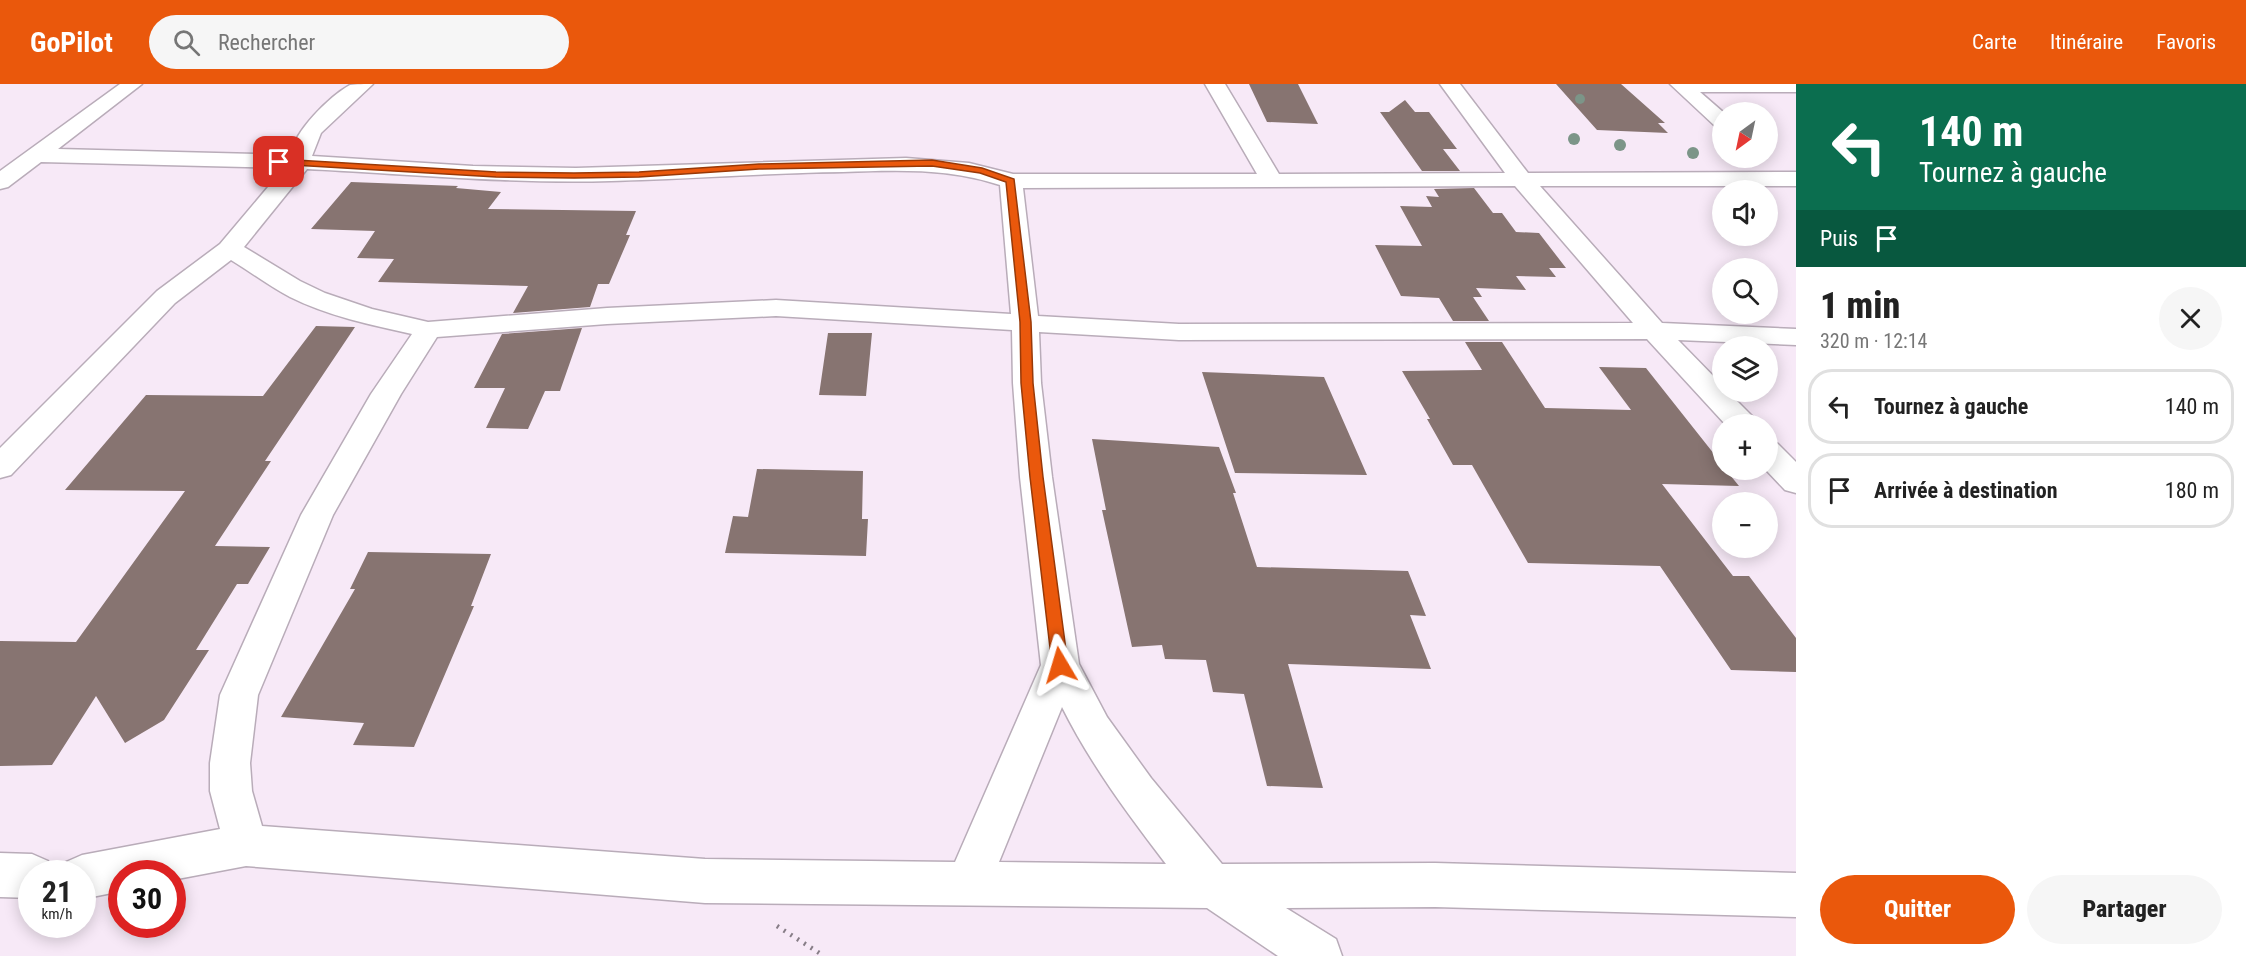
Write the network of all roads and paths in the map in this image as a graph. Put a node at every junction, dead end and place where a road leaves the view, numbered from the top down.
1 (132, 84) edge
2 (1215, 84) edge
3 (1450, 84) edge
4 (1682, 85) edge
5 (357, 86) edge
6 (1796, 86) edge
7 (1712, 113) edge
8 (36, 155) junction
9 (301, 162) junction
10 (1774, 168) edge
11 (1521, 179) junction
12 (1011, 181) junction
13 (1272, 181) junction
14 (0, 182) edge
15 (1792, 182) edge
16 (229, 249) junction
17 (1025, 322) junction
18 (428, 330) junction
19 (1654, 331) junction
20 (1796, 337) edge
21 (1733, 414) edge
22 (1778, 463) edge
23 (0, 467) edge
24 (1796, 483) edge
25 (1060, 665) junction
26 (246, 845) junction
27 (96, 874) edge
28 (1796, 874) edge
29 (0, 875) edge
30 (18, 876) edge
31 (967, 885) junction
32 (1435, 885) junction
33 (1213, 886) junction
34 (1796, 895) edge
35 (1319, 956) edge

1 - 8 street
2 - 13 street
3 - 11 street
4 - 6 street
4 - 7 street
5 - 9 street
8 - 9 street
8 - 14 street
9 - 12 street
9 - 16 street
10 - 15 street
11 - 13 street
11 - 15 street
11 - 19 street
12 - 13 street
12 - 17 street
16 - 18 street
16 - 23 street
17 - 18 street
17 - 19 street
17 - 25 street
18 - 26 street
19 - 20 street
19 - 21 street
22 - 24 street
25 - 31 street
25 - 33 street
26 - 27 street
26 - 31 street
28 - 32 street
29 - 30 street
31 - 33 street
32 - 33 street
32 - 34 street
33 - 35 street

